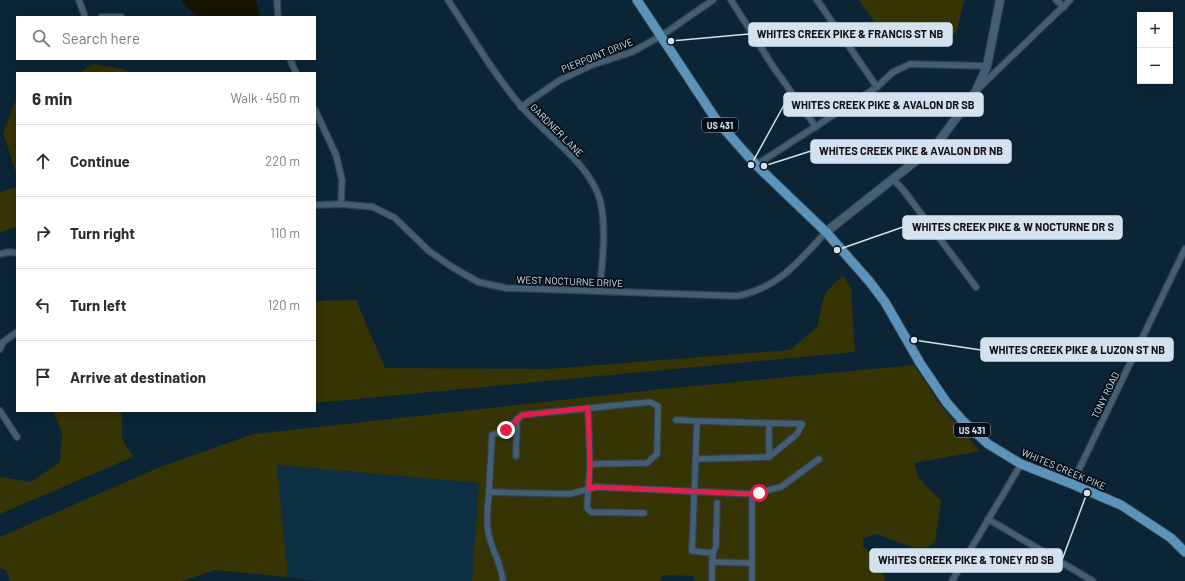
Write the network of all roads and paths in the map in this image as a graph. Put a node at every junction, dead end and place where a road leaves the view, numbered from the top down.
1 (79, 0) edge
2 (277, 0) edge
3 (448, 0) edge
4 (637, 0) edge
5 (713, 0) edge
6 (731, 0) edge
7 (817, 0) edge
8 (1000, 0) edge
9 (1056, 0) edge
10 (1070, 0) edge
11 (1064, 7) junction
12 (85, 16) edge
13 (278, 16) edge
14 (660, 36) junction
15 (290, 60) edge
16 (987, 66) junction
17 (296, 72) edge
18 (877, 87) junction
19 (976, 91) junction
20 (521, 107) junction
21 (316, 112) edge
22 (816, 127) junction
23 (756, 165) junction
24 (893, 179) junction
25 (341, 204) junction
26 (316, 205) edge
27 (826, 232) junction
28 (1185, 249) edge
29 (16, 253) edge
30 (0, 254) edge
31 (976, 287) dead end
32 (600, 290) junction
33 (16, 333) edge
34 (0, 349) edge
35 (588, 408) junction
36 (0, 412) edge
37 (517, 420) junction
38 (676, 420) dead end
39 (697, 421) junction
40 (769, 423) junction
41 (16, 437) dead end
42 (516, 456) dead end
43 (768, 458) junction
44 (696, 459) junction
45 (819, 459) dead end
46 (590, 464) junction
47 (1021, 464) junction
48 (1072, 484) junction
49 (589, 489) junction
50 (489, 492) junction
51 (695, 492) junction
52 (752, 494) junction
53 (717, 503) dead end
54 (644, 513) dead end
55 (988, 519) junction
56 (713, 552) junction
57 (1185, 552) edge
58 (712, 562) junction
59 (752, 562) junction
60 (502, 581) edge
61 (712, 581) edge
62 (752, 581) edge
63 (952, 581) edge
64 (1093, 581) edge

1 - 12 street
2 - 13 street
3 - 20 street, GARDNER LANE
4 - 14 main road, WHITES CREEK PIKE / US 431
5 - 14 street, PIERPOINT DRIVE
6 - 22 street
7 - 18 street
8 - 16 street
9 - 11 street
10 - 11 street
11 - 19 street
14 - 20 street, PIERPOINT DRIVE
14 - 23 main road, WHITES CREEK PIKE / US 431
15 - 17 street
16 - 18 street
16 - 19 street
18 - 22 street
19 - 24 street
20 - 32 street, GARDNER LANE
21 - 25 street
22 - 23 street
23 - 27 main road, WHITES CREEK PIKE / US 431
24 - 27 street
24 - 31 street
25 - 26 street, WEST NOCTURNE DRIVE
25 - 32 street, WEST NOCTURNE DRIVE
27 - 32 street, WEST NOCTURNE DRIVE
27 - 47 main road, WHITES CREEK PIKE / US 431
28 - 48 street, TONY ROAD
29 - 30 street
33 - 34 street
35 - 37 street
35 - 46 street
35 - 46 street
36 - 41 street
37 - 42 street
37 - 50 street
38 - 39 street
39 - 40 street
39 - 44 street
40 - 43 street
40 - 43 street
43 - 44 street
44 - 51 street
45 - 52 street
46 - 49 street
47 - 48 main road, WHITES CREEK PIKE / US 431
47 - 55 street
48 - 57 main road, WHITES CREEK PIKE / US 431
49 - 50 street
49 - 51 street
49 - 54 street
50 - 60 street
51 - 52 street
51 - 56 street
52 - 59 street
53 - 56 street
55 - 63 street
55 - 64 street
56 - 58 street
58 - 59 street
58 - 61 street
59 - 62 street

